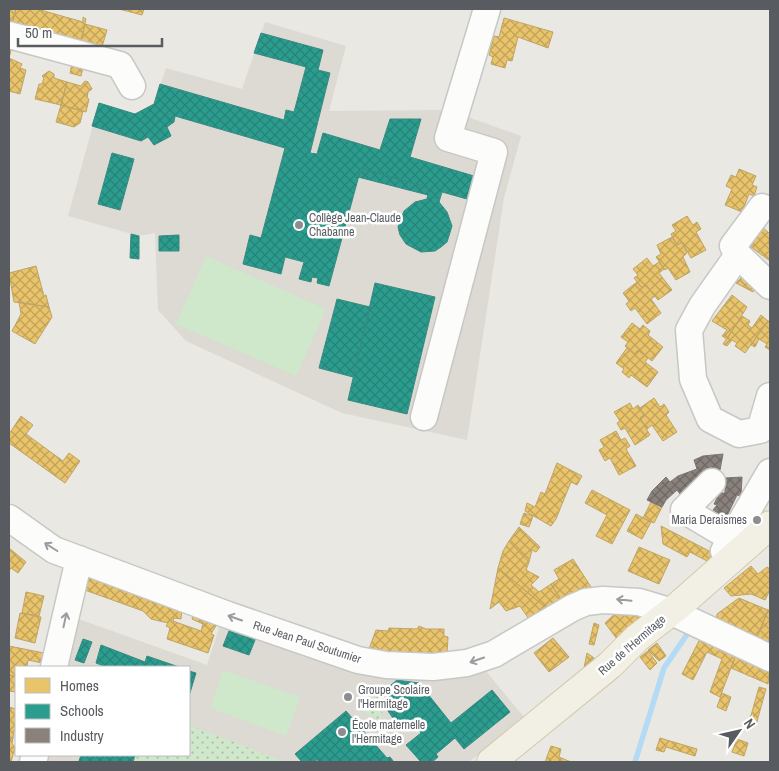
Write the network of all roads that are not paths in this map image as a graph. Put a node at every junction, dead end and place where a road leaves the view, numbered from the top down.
1 (487, 9) edge
2 (9, 35) edge
3 (132, 86) dead end
4 (762, 207) dead end
5 (738, 256) junction
6 (770, 286) edge
7 (770, 396) edge
8 (424, 417) dead end
9 (770, 472) edge
10 (712, 482) dead end
11 (9, 518) edge
12 (770, 525) edge
13 (730, 548) junction
14 (78, 559) junction
15 (672, 612) junction
16 (770, 658) edge
17 (54, 666) edge
18 (491, 762) edge

1 - 8 street
2 - 3 street
4 - 5 street
5 - 6 street
5 - 7 street
9 - 13 street
10 - 13 street
14 -> 11 street, Rue Jean Paul Soutumier
12 - 13 main road, Rue de l'Hermitage
13 - 15 main road, Rue de l'Hermitage
15 -> 14 street, Rue Jean Paul Soutumier
17 -> 14 street
15 - 16 street, Rue Jean Paul Soutumier
15 - 18 main road, Rue de l'Hermitage

